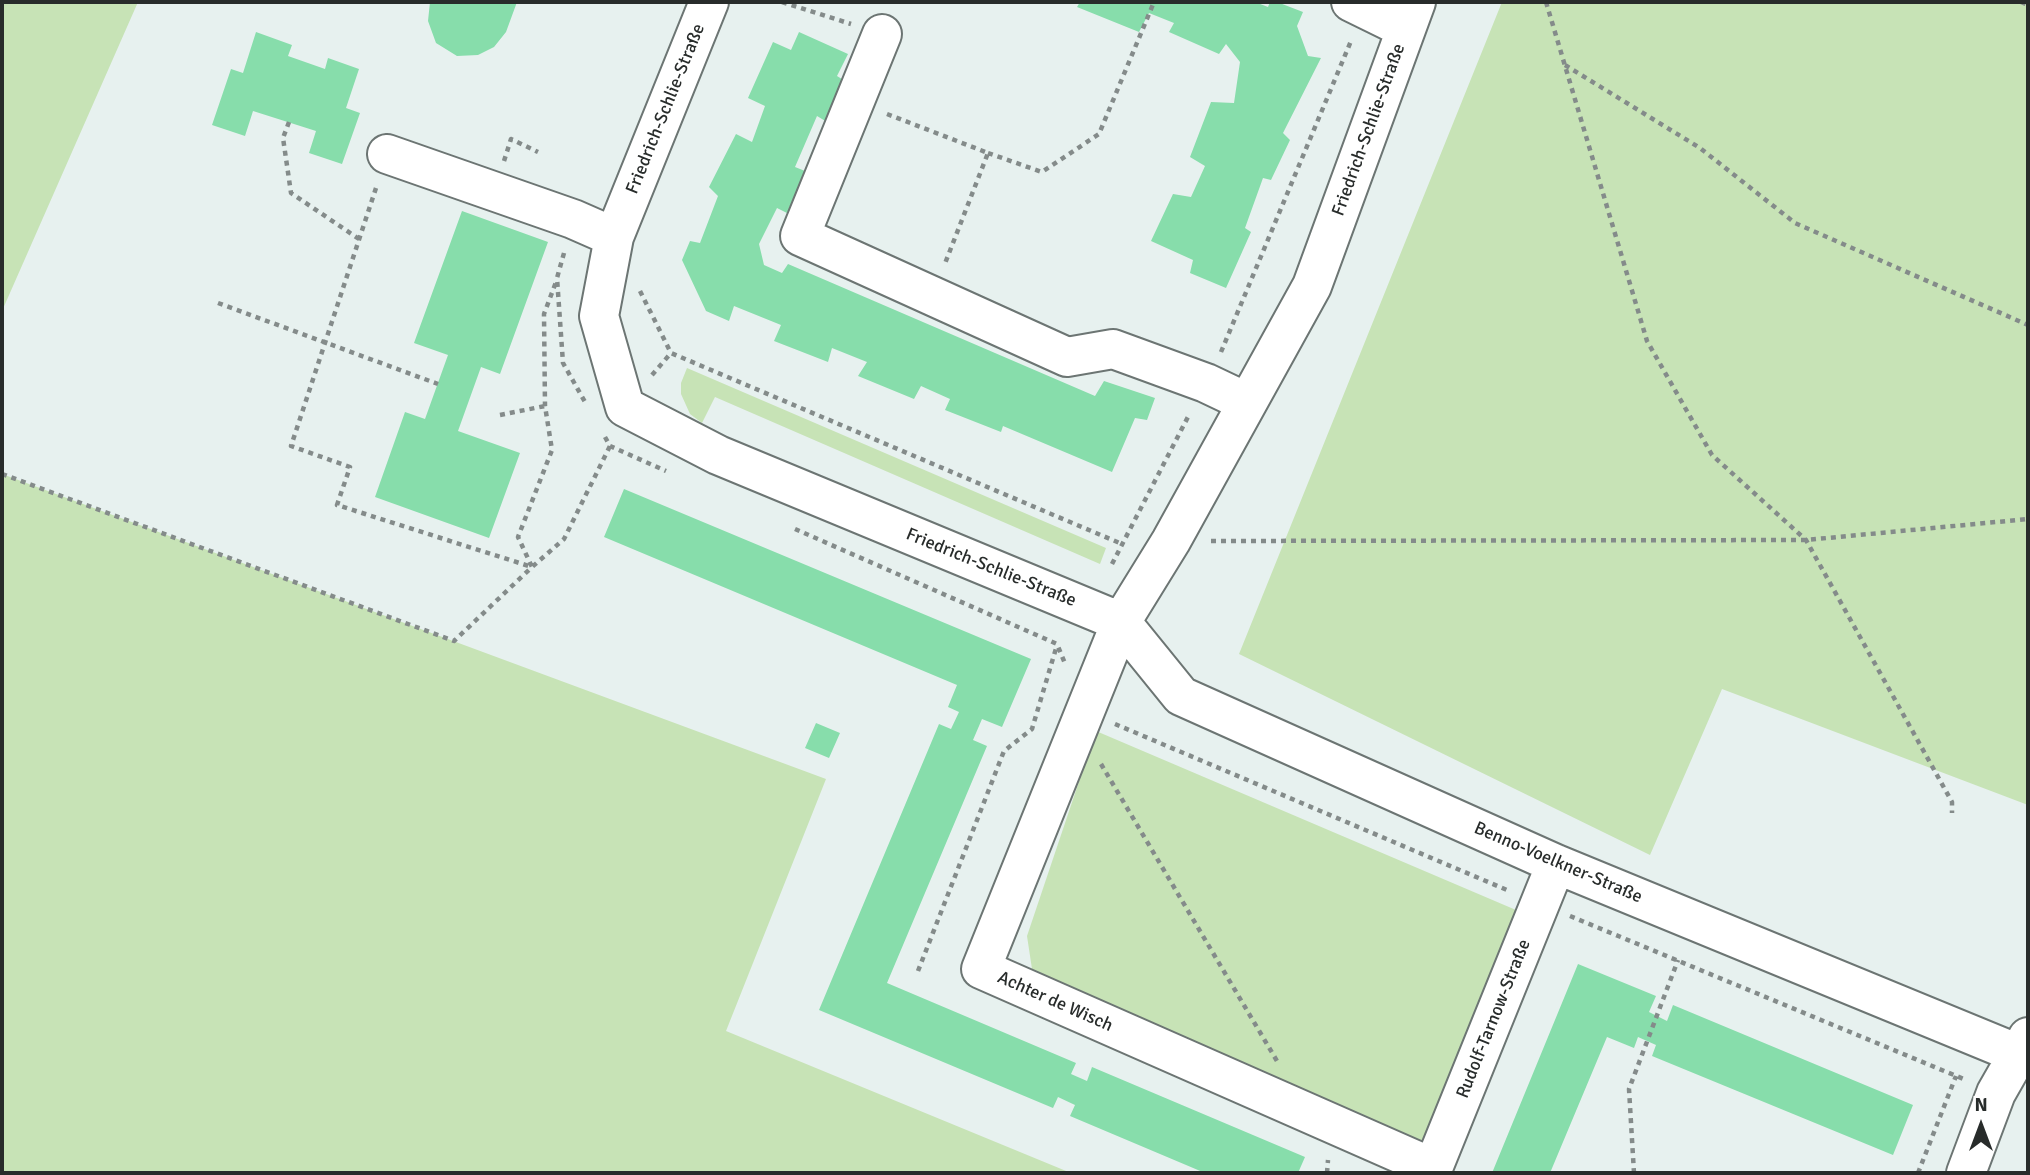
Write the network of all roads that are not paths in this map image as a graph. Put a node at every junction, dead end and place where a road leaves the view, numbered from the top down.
1 (709, 2) edge
2 (1358, 5) edge
3 (1411, 15) edge
4 (882, 34) road end
5 (387, 154) road end
6 (614, 237) junction
7 (1246, 402) junction
8 (1105, 615) junction
9 (1556, 864) junction
10 (2026, 1050) edge
11 (1432, 1171) edge
12 (1966, 1173) edge

1 - 6 street, Friedrich-Schlie-Straße
2 - 3 street
3 - 7 street, Friedrich-Schlie-Straße
4 - 7 street
5 - 6 street
6 - 8 street, Friedrich-Schlie-Straße
7 - 8 street, Friedrich-Schlie-Straße
8 - 9 street, Benno-Voelkner-Straße
8 - 11 street, Achter de Wisch
9 - 10 street, Benno-Voelkner-Straße
9 - 11 street, Rudolf-Tarnow-Straße
10 - 12 street

